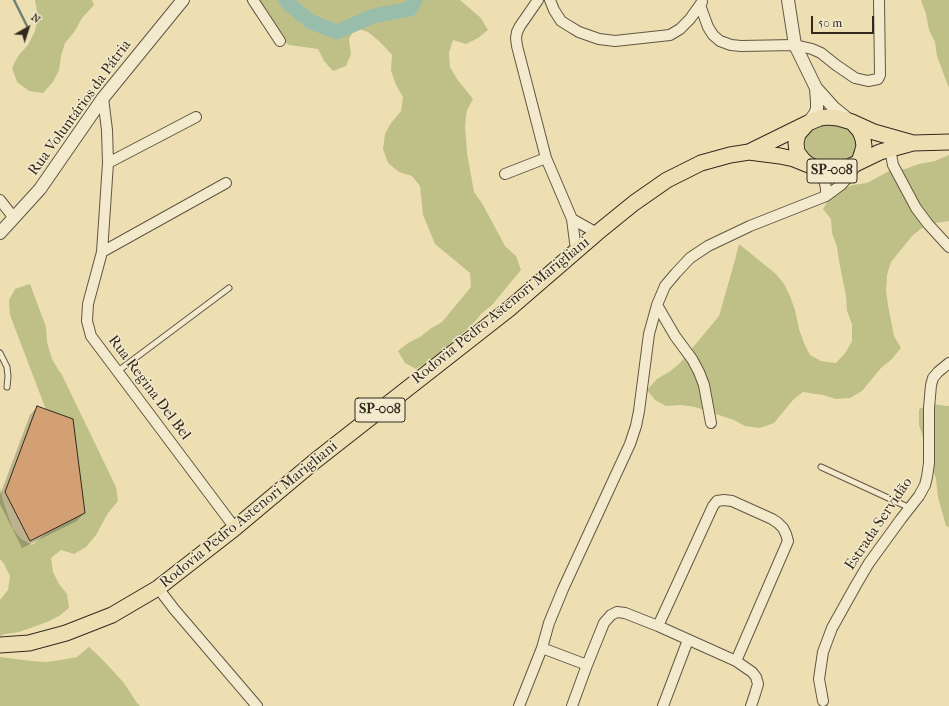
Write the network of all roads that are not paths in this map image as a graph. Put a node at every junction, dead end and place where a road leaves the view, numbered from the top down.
1 (183, 0) edge
2 (253, 0) edge
3 (538, 0) edge
4 (550, 0) edge
5 (788, 0) edge
6 (879, 0) edge
7 (702, 3) edge
8 (280, 41) dead end
9 (795, 45) junction
10 (816, 88) junction
11 (103, 98) junction
12 (196, 117) dead end
13 (852, 122) junction
14 (808, 123) junction
15 (949, 142) edge
16 (913, 143) junction
17 (890, 149) junction
18 (749, 152) junction
19 (546, 158) junction
20 (859, 162) junction
21 (108, 163) junction
22 (811, 166) junction
23 (505, 174) dead end
24 (226, 183) dead end
25 (826, 196) junction
26 (0, 200) edge
27 (14, 218) junction
28 (572, 219) junction
29 (0, 233) edge
30 (597, 233) junction
31 (949, 247) edge
32 (576, 250) junction
33 (102, 252) junction
34 (229, 288) dead end
35 (656, 305) junction
36 (0, 352) edge
37 (949, 363) edge
38 (118, 371) junction
39 (7, 387) dead end
40 (711, 423) dead end
41 (821, 467) dead end
42 (910, 508) junction
43 (235, 528) junction
44 (158, 588) junction
45 (658, 626) junction
46 (688, 640) junction
47 (0, 644) edge
48 (542, 648) junction
49 (736, 661) junction
50 (587, 665) junction
51 (823, 701) dead end
52 (257, 706) edge
53 (519, 706) edge
54 (572, 706) edge
55 (663, 706) edge
56 (751, 706) edge

1 - 11 street, Rua Voluntários da Pátria
2 - 8 street
3 - 19 street
4 - 7 street
5 - 9 street
6 - 9 street
7 - 9 street
9 - 10 street
10 - 13 street
10 - 14 street
11 - 21 street, Rua Regina Del Bel
11 - 27 street, Rua Voluntários da Pátria
12 - 21 street
13 - 14 main road, Rodovia Pedro Astenori Marigliani / SP-008
13 - 16 main road, Rodovia Pedro Astenori Marigliani / SP-008
13 - 20 main road
14 - 18 main road, Rodovia Pedro Astenori Marigliani / SP-008
14 - 22 main road
15 - 16 main road, Rodovia Pedro Astenori Marigliani / SP-008
16 - 17 main road, Rodovia Pedro Astenori Marigliani / SP-008
17 - 20 main road, Rodovia Pedro Astenori Marigliani / SP-008
17 - 31 street
18 - 22 main road, Rodovia Pedro Astenori Marigliani / SP-008
18 - 30 main road, Rodovia Pedro Astenori Marigliani / SP-008
19 - 23 street
19 - 28 street
20 - 22 main road, Rodovia Pedro Astenori Marigliani / SP-008
20 - 25 street
21 - 33 street, Rua Regina Del Bel
22 - 25 street
24 - 33 street
25 - 35 street
26 - 27 street
27 - 29 street, Rua Voluntários da Pátria
28 - 30 street
28 - 32 street
30 - 32 main road, Rodovia Pedro Astenori Marigliani / SP-008
32 - 43 main road, Rodovia Pedro Astenori Marigliani / SP-008
33 - 38 street, Rua Regina Del Bel
34 - 38 lane
35 - 40 street
35 - 48 street
36 - 39 lane
37 - 42 street, Estrada Servidão
38 - 43 street, Rua Regina Del Bel
41 - 42 lane
42 - 51 street, Estrada Servidão
43 - 44 main road, Rodovia Pedro Astenori Marigliani / SP-008
44 - 47 main road, Rodovia Pedro Astenori Marigliani / SP-008
44 - 52 street
45 - 46 street
45 - 49 street
45 - 50 street
46 - 49 street
46 - 55 street
48 - 50 street
48 - 53 street
49 - 56 street
50 - 54 street

